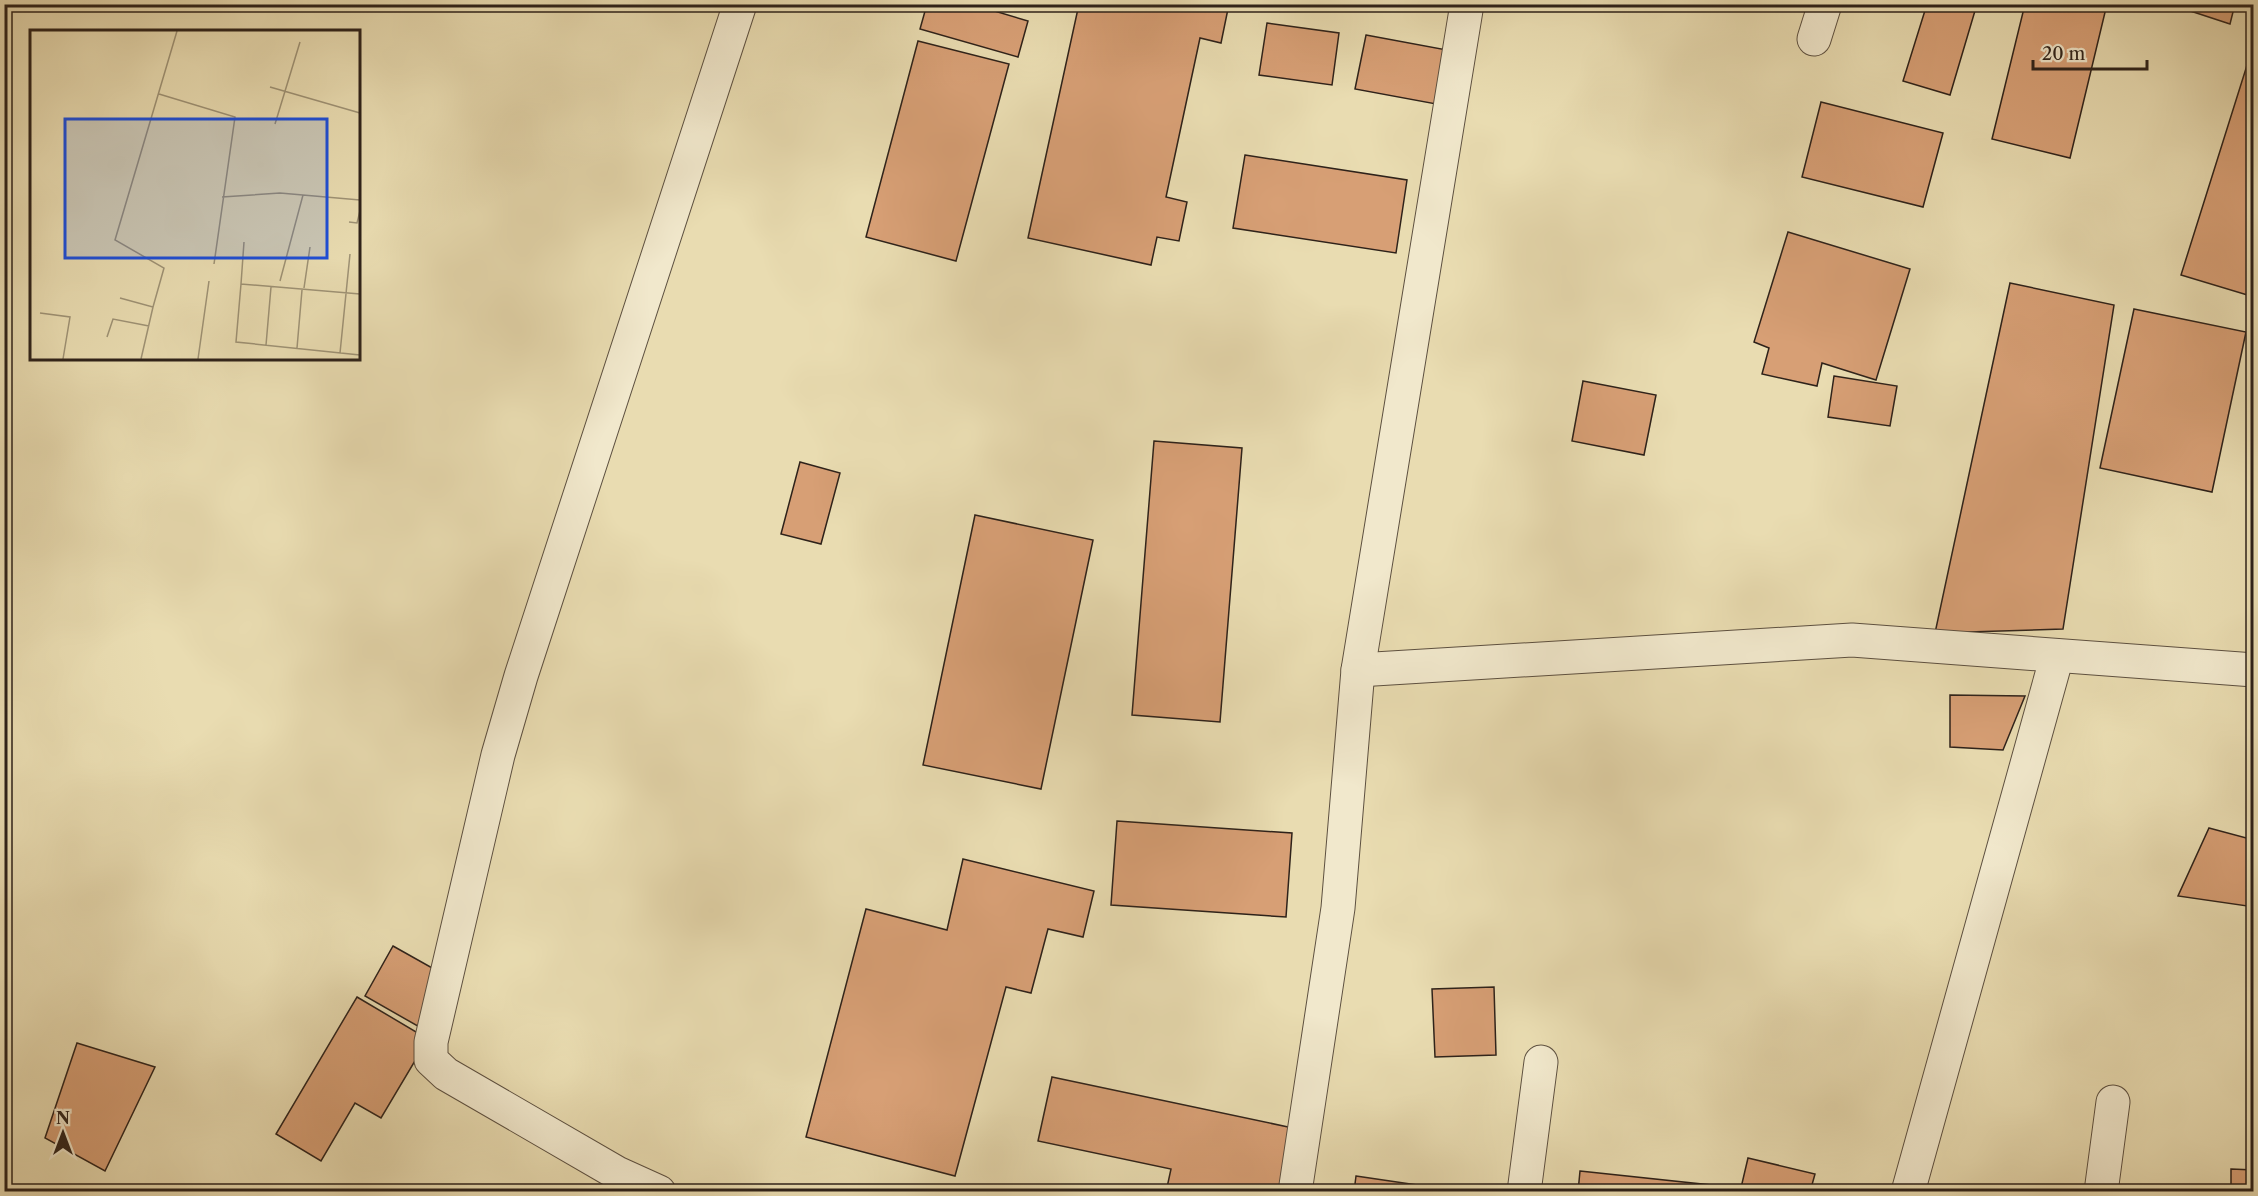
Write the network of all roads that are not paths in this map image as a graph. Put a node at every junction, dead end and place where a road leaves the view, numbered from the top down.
1 (740, 4) edge
2 (1467, 4) edge
3 (1825, 4) edge
4 (1814, 39) dead end
5 (2057, 656) junction
6 (1358, 670) junction
7 (2253, 670) edge
8 (1541, 1062) dead end
9 (2114, 1102) dead end
10 (659, 1191) edge
11 (1295, 1191) edge
12 (1524, 1191) edge
13 (1908, 1191) edge
14 (2101, 1191) edge

1 - 10 street
2 - 6 street
3 - 4 street
5 - 6 street
5 - 7 street
5 - 13 street
6 - 11 street
8 - 12 street
9 - 14 street

